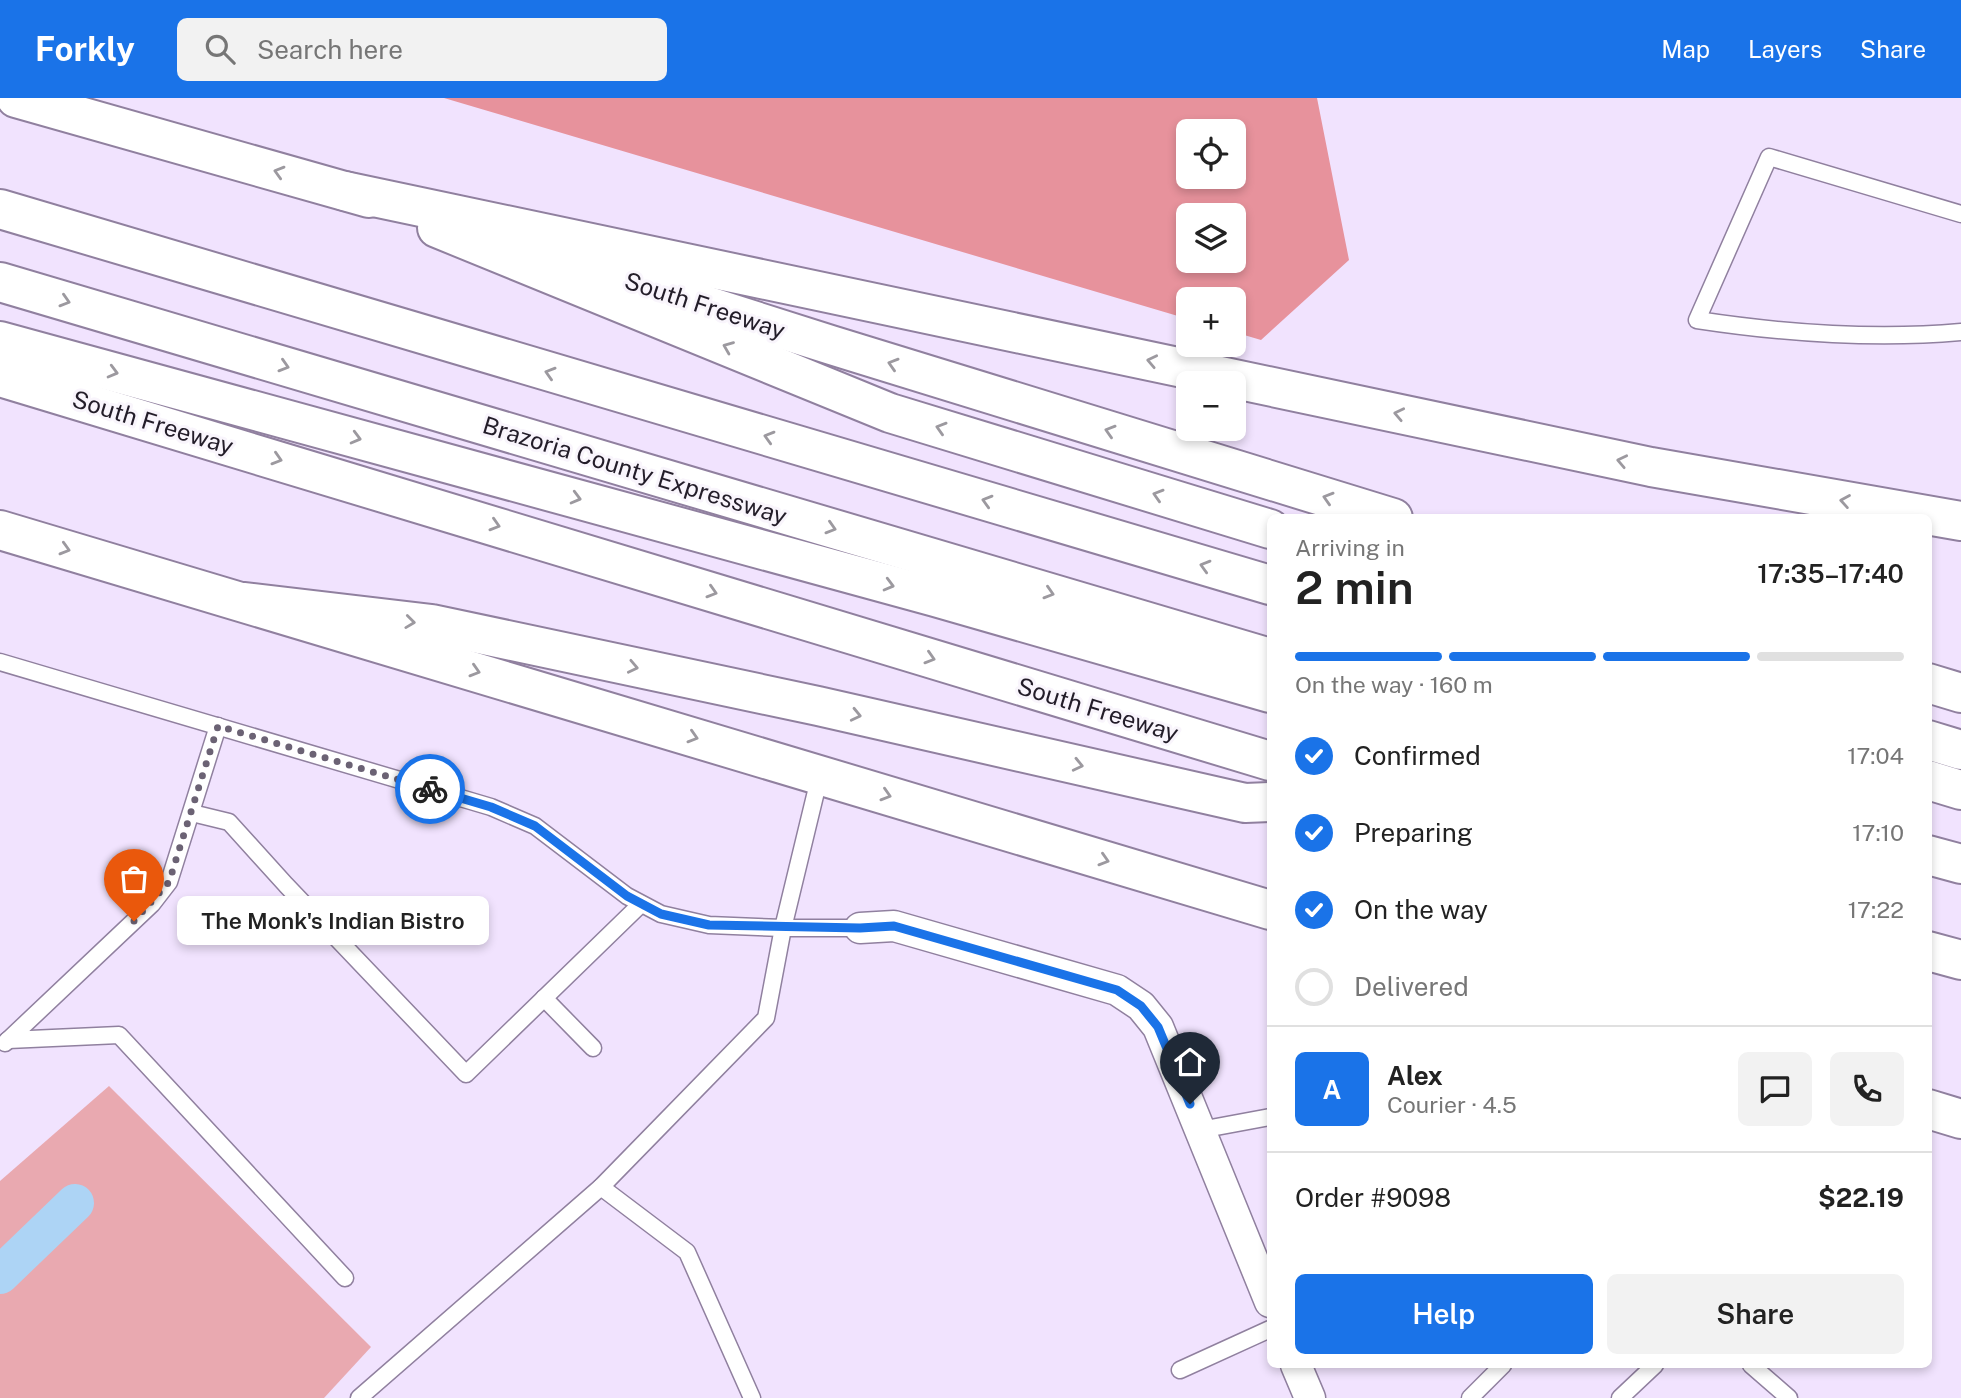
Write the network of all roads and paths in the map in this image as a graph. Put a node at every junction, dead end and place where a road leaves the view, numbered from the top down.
1 (16, 98) edge
2 (345, 191) junction
3 (0, 209) edge
4 (1961, 214) edge
5 (0, 282) edge
6 (1961, 332) edge
7 (0, 341) edge
8 (0, 377) edge
9 (1380, 514) edge
10 (1921, 514) edge
11 (1932, 516) edge
12 (1961, 521) edge
13 (1267, 528) edge
14 (0, 530) edge
15 (1267, 584) edge
16 (245, 602) junction
17 (1267, 657) edge
18 (0, 662) edge
19 (1932, 684) edge
20 (1267, 692) edge
21 (1961, 693) edge
22 (218, 726) junction
23 (1932, 741) edge
24 (1961, 750) edge
25 (1267, 760) edge
26 (820, 775) junction
27 (1932, 781) edge
28 (1961, 790) edge
29 (1267, 802) edge
30 (192, 813) junction
31 (1932, 856) edge
32 (1961, 864) edge
33 (641, 904) junction
34 (1267, 909) edge
35 (783, 928) junction
36 (860, 928) joint
37 (1932, 952) edge
38 (1961, 960) edge
39 (544, 998) junction
40 (4, 1044) edge
41 (593, 1048) dead end
42 (1932, 1110) edge
43 (1267, 1118) edge
44 (1961, 1119) edge
45 (1200, 1130) junction
46 (601, 1187) junction
47 (345, 1278) dead end
48 (1267, 1295) edge
49 (1267, 1330) edge
50 (1297, 1368) edge
51 (1500, 1368) edge
52 (1652, 1368) edge
53 (1754, 1368) edge
54 (1180, 1370) dead end
55 (359, 1398) edge
56 (751, 1398) edge
57 (1310, 1398) edge
58 (1469, 1398) edge
59 (1619, 1398) edge
60 (1789, 1398) edge

2 -> 1 main road, South Freeway
9 -> 2 main road, South Freeway
10 -> 2 main road
13 -> 2 main road
15 -> 3 main road
4 - 6 lane
5 -> 17 main road, Brazoria County Expressway
7 -> 20 main road
8 -> 25 main road, South Freeway
12 -> 11 main road
14 -> 16 main road
16 -> 26 main road
16 -> 29 main road
18 - 22 lane
19 - 21 main road
22 - 30 lane
22 - 33 lane
23 - 24 main road
26 -> 34 main road
26 - 35 lane
27 - 28 main road
30 - 39 lane
30 - 40 lane
31 - 32 main road
33 - 35 lane
33 - 39 lane
35 - 36 lane
35 - 46 lane
36 - 45 street
37 - 38 main road
39 - 41 lane
40 - 47 lane
42 - 44 main road
43 - 45 lane
45 - 48 street
46 - 55 lane
46 - 56 lane
49 - 54 lane
50 - 57 street
51 - 58 lane
52 - 59 lane
53 - 60 lane

